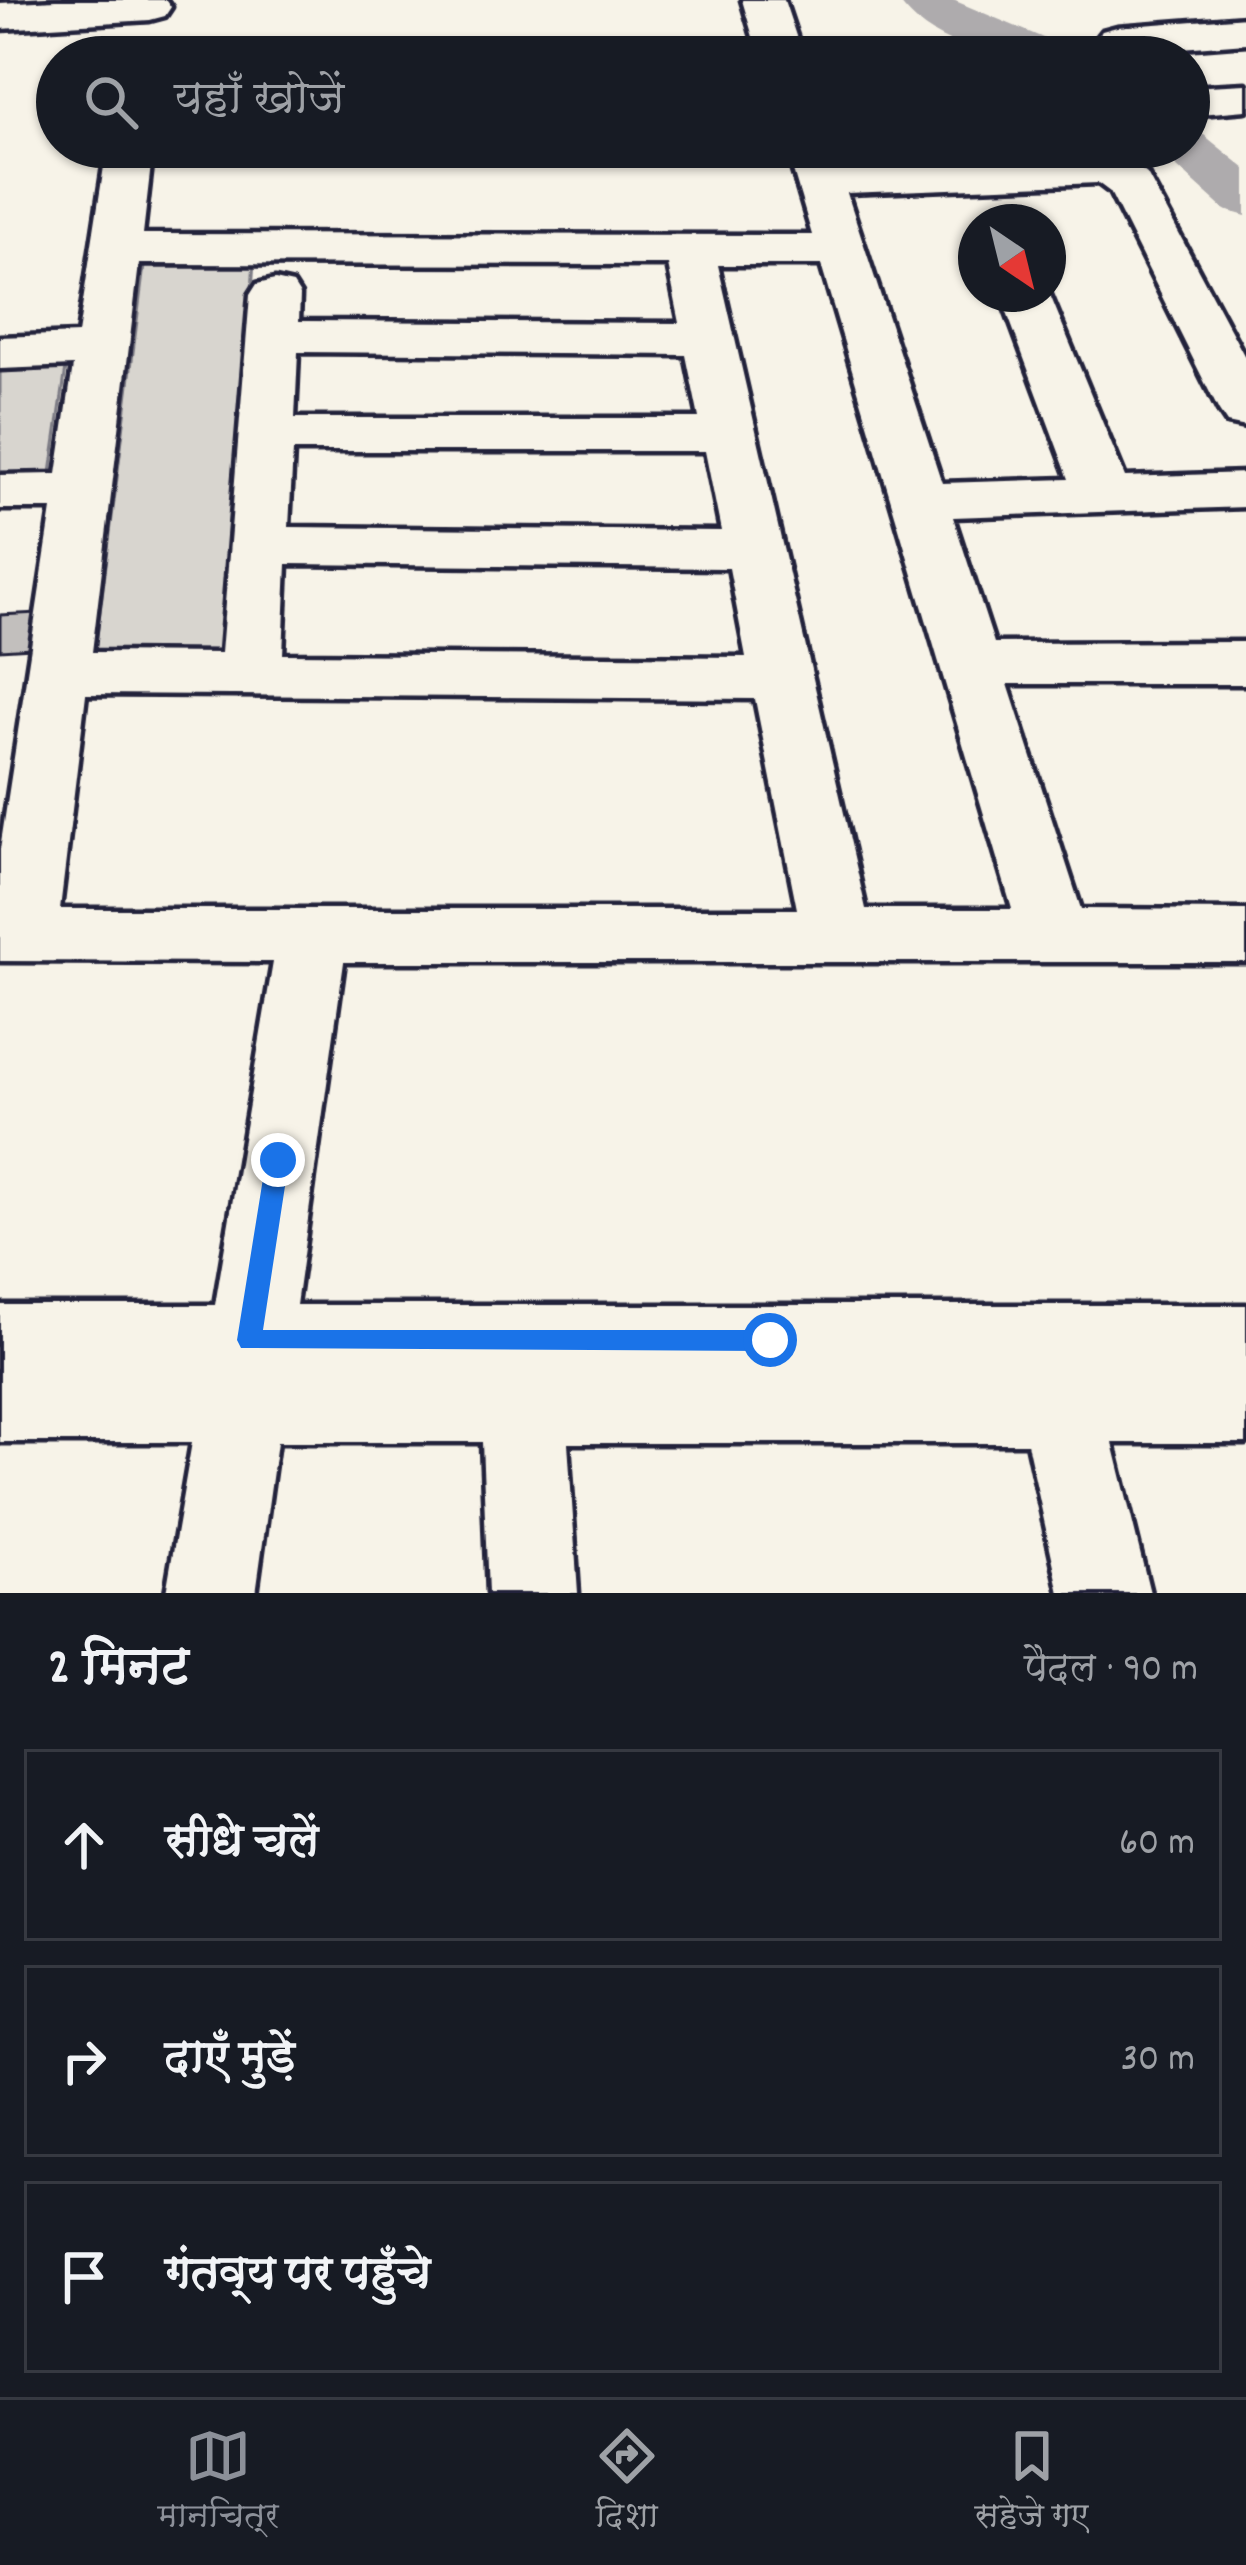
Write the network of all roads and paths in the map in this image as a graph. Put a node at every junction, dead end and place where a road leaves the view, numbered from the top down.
1 (763, 0) edge
2 (0, 16) edge
3 (149, 16) edge
4 (1246, 30) edge
5 (774, 36) edge
6 (1169, 36) edge
7 (1246, 97) edge
8 (1210, 99) edge
9 (127, 168) edge
10 (815, 168) edge
11 (896, 168) edge
12 (978, 173) junction
13 (990, 204) edge
14 (116, 249) junction
15 (277, 250) junction
16 (690, 250) junction
17 (840, 250) junction
18 (1032, 312) edge
19 (272, 336) junction
20 (709, 340) junction
21 (102, 349) junction
22 (0, 353) edge
23 (1246, 411) edge
24 (266, 434) junction
25 (730, 435) junction
26 (1246, 490) edge
27 (83, 491) junction
28 (0, 492) edge
29 (1104, 495) junction
30 (918, 502) junction
31 (259, 545) junction
32 (755, 550) junction
33 (1246, 663) edge
34 (969, 664) junction
35 (57, 673) junction
36 (251, 674) junction
37 (782, 678) junction
38 (11, 935) edge
39 (313, 935) junction
40 (837, 935) junction
41 (1054, 936) junction
42 (1246, 936) edge
43 (0, 1341) edge
44 (1246, 1341) edge
45 (244, 1372) junction
46 (0, 1403) edge
47 (524, 1405) junction
48 (1061, 1405) junction
49 (1246, 1405) edge
50 (211, 1593) edge
51 (533, 1593) edge
52 (1105, 1593) edge

1 - 5 street
2 - 3 street
4 - 6 street
7 - 8 street
9 - 14 street
10 - 17 street
11 - 12 street
12 - 13 street
12 - 23 street
14 - 15 street
14 - 21 street
15 - 16 street
15 - 19 street
16 - 17 street
16 - 20 street
17 - 30 street
18 - 29 street
19 - 20 street
19 - 24 street
20 - 25 street
21 - 22 street
21 - 27 street
24 - 25 street
24 - 31 street
25 - 32 street
26 - 29 street
27 - 28 street
27 - 35 street
29 - 30 street
30 - 34 street
31 - 32 street
31 - 36 street
32 - 37 street
33 - 34 street
34 - 41 street
35 - 36 street
35 - 38 street
36 - 37 street
37 - 40 street
38 - 39 street
39 - 40 street
39 - 45 street
40 - 41 street
41 - 42 street
43 - 45 street
44 - 45 street
45 - 46 street
45 - 47 street
45 - 50 street
47 - 48 street
47 - 51 street
48 - 49 street
48 - 52 street

